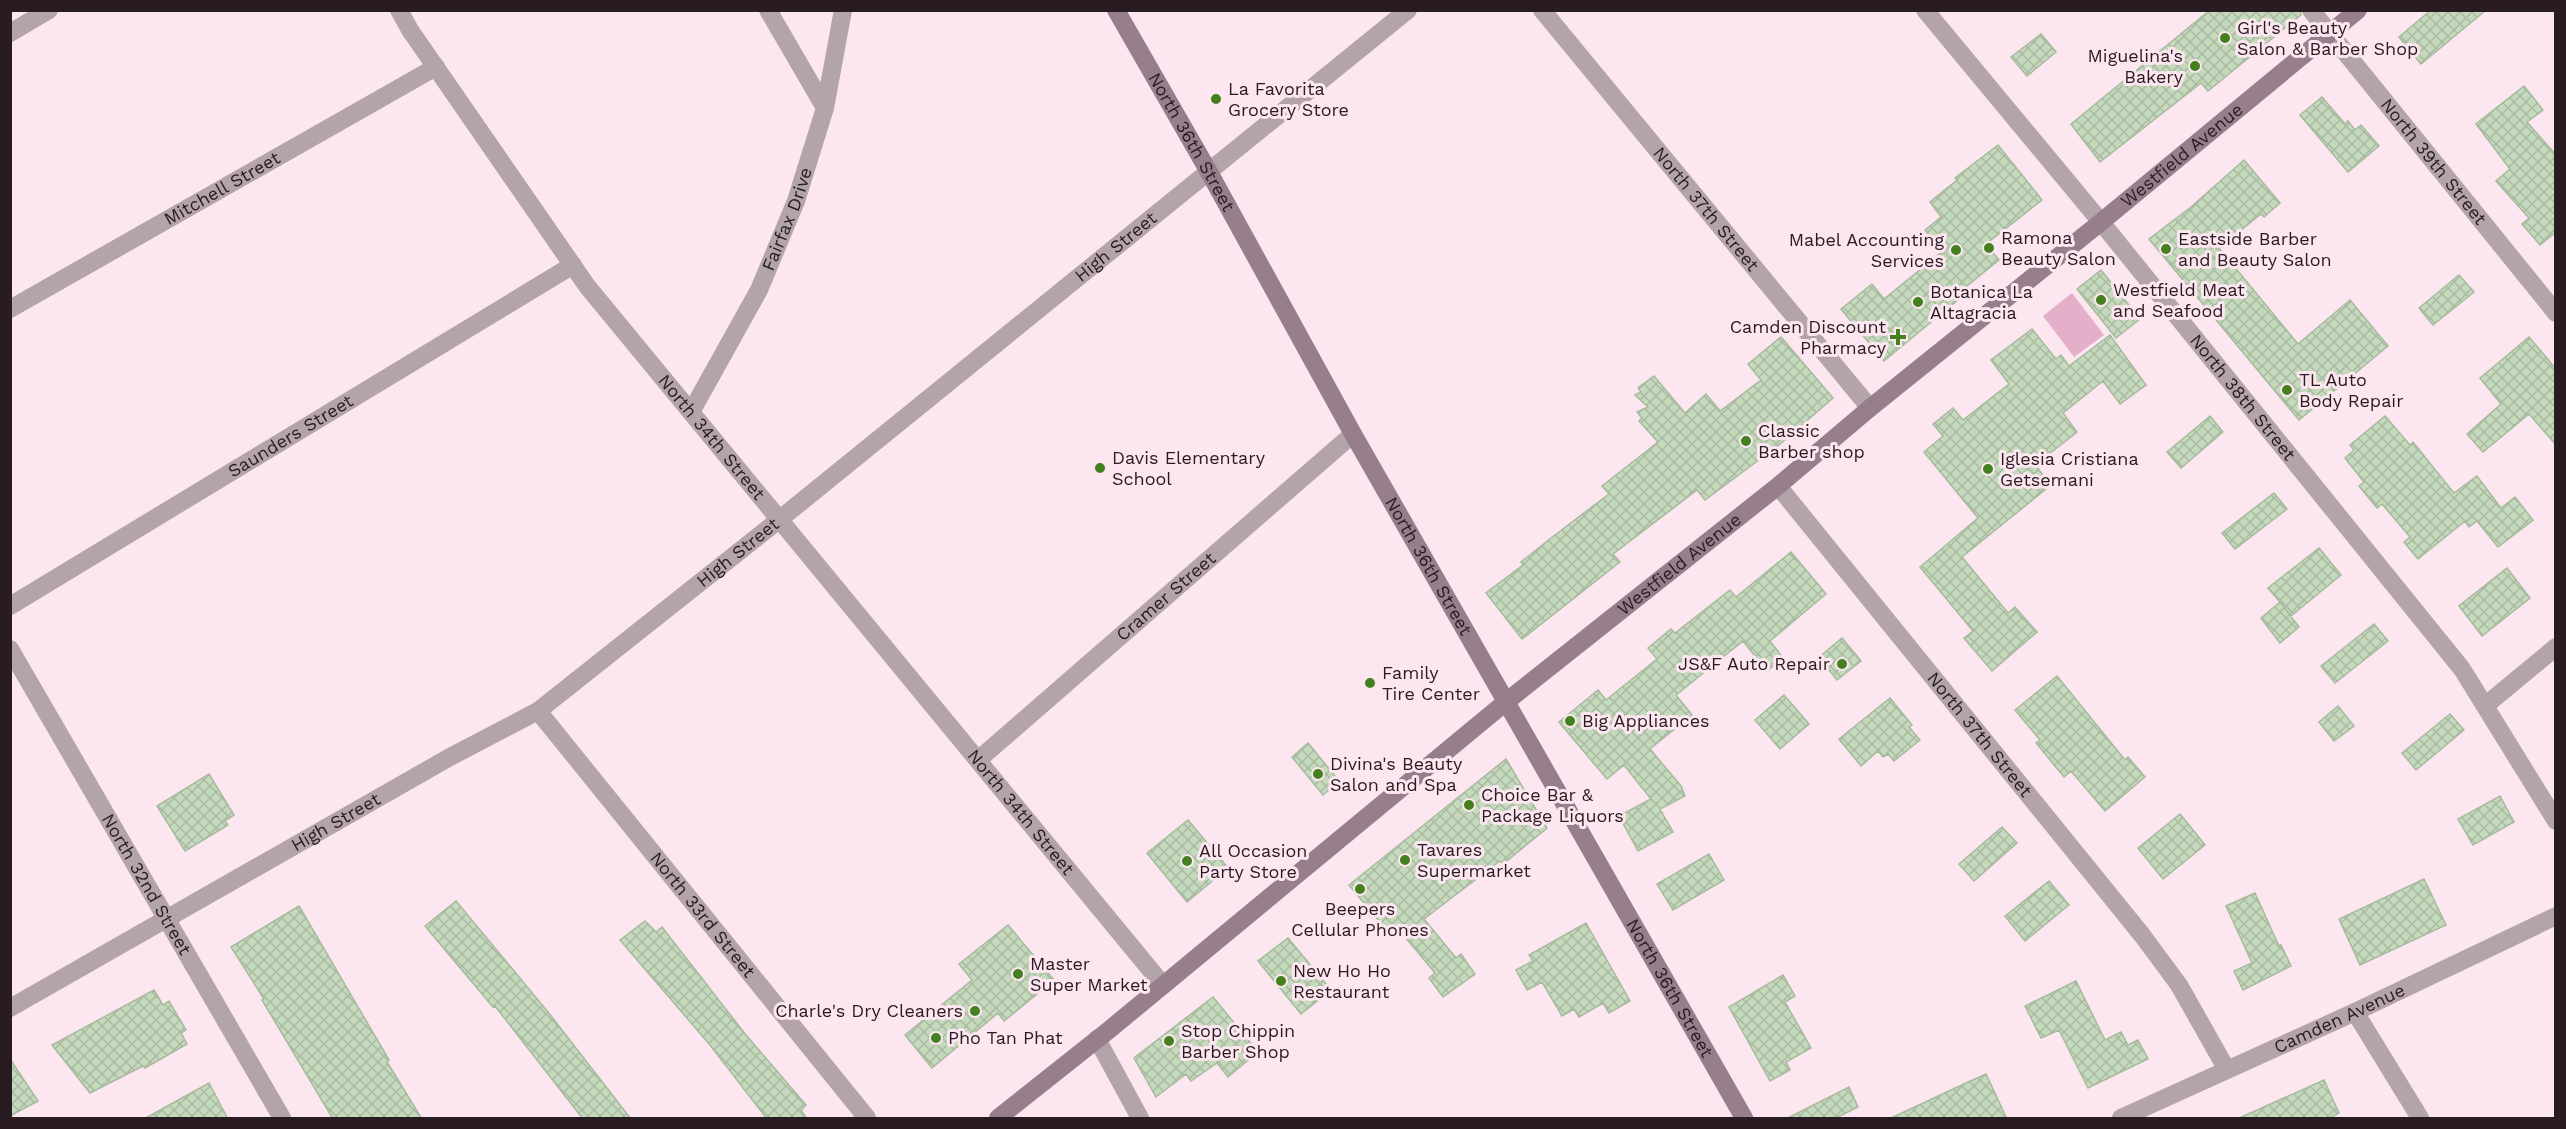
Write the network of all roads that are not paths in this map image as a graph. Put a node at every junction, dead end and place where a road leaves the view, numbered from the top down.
1 (49, 10) edge
2 (399, 10) edge
3 (768, 10) edge
4 (843, 10) edge
5 (1116, 10) edge
6 (1408, 10) edge
7 (1542, 10) edge
8 (1925, 10) edge
9 (2311, 10) edge
10 (2358, 10) edge
11 (10, 33) edge
12 (2329, 33) junction
13 (436, 67) junction
14 (825, 108) junction
15 (1209, 172) junction
16 (2102, 222) junction
17 (573, 265) junction
18 (10, 309) edge
19 (2556, 312) edge
20 (1870, 408) junction
21 (691, 412) junction
22 (1353, 434) junction
23 (1778, 486) junction
24 (780, 519) junction
25 (10, 606) edge
26 (2556, 647) edge
27 (10, 649) edge
28 (1507, 702) junction
29 (2486, 705) junction
30 (538, 711) junction
31 (978, 760) junction
32 (2556, 820) edge
33 (2556, 916) edge
34 (168, 918) junction
35 (1163, 985) junction
36 (10, 1008) edge
37 (2355, 1012) junction
38 (1097, 1039) junction
39 (2227, 1070) junction
40 (282, 1119) edge
41 (867, 1119) edge
42 (998, 1119) edge
43 (1140, 1119) edge
44 (1744, 1119) edge
45 (2121, 1119) edge
46 (2420, 1119) edge

1 - 11 street
2 - 13 street, North 34th Street
3 - 14 street
4 - 14 street, Fairfax Drive
5 - 15 street, North 36th Street
6 - 15 street, High Street
7 - 20 street, North 37th Street
8 - 16 street, North 38th Street
9 - 12 street, North 39th Street
10 - 12 street, Westfield Avenue
12 - 16 street, Westfield Avenue
12 - 19 street, North 39th Street
13 - 17 street, North 34th Street
13 - 18 street, Mitchell Street
14 - 21 street, Fairfax Drive
15 - 22 street, North 36th Street
15 - 24 street, High Street
16 - 20 street, Westfield Avenue
16 - 29 street, North 38th Street
17 - 21 street, North 34th Street
17 - 25 street, Saunders Street
20 - 23 street, Westfield Avenue
21 - 24 street, North 34th Street
22 - 28 street, North 36th Street
22 - 31 street, Cramer Street
23 - 28 street, Westfield Avenue
23 - 39 street, North 37th Street
24 - 30 street, High Street
24 - 31 street, North 34th Street
26 - 29 street
27 - 34 street, North 32nd Street
28 - 35 street, Westfield Avenue
28 - 44 street, North 36th Street
29 - 32 street, North 38th Street
30 - 34 street, High Street
30 - 41 street, North 33rd Street
31 - 35 street, North 34th Street
33 - 37 street, Camden Avenue
34 - 36 street, High Street
34 - 40 street, North 32nd Street
35 - 38 street, Westfield Avenue
37 - 39 street, Camden Avenue
37 - 46 street
38 - 42 street, Westfield Avenue
38 - 43 street
39 - 45 street, Camden Avenue

